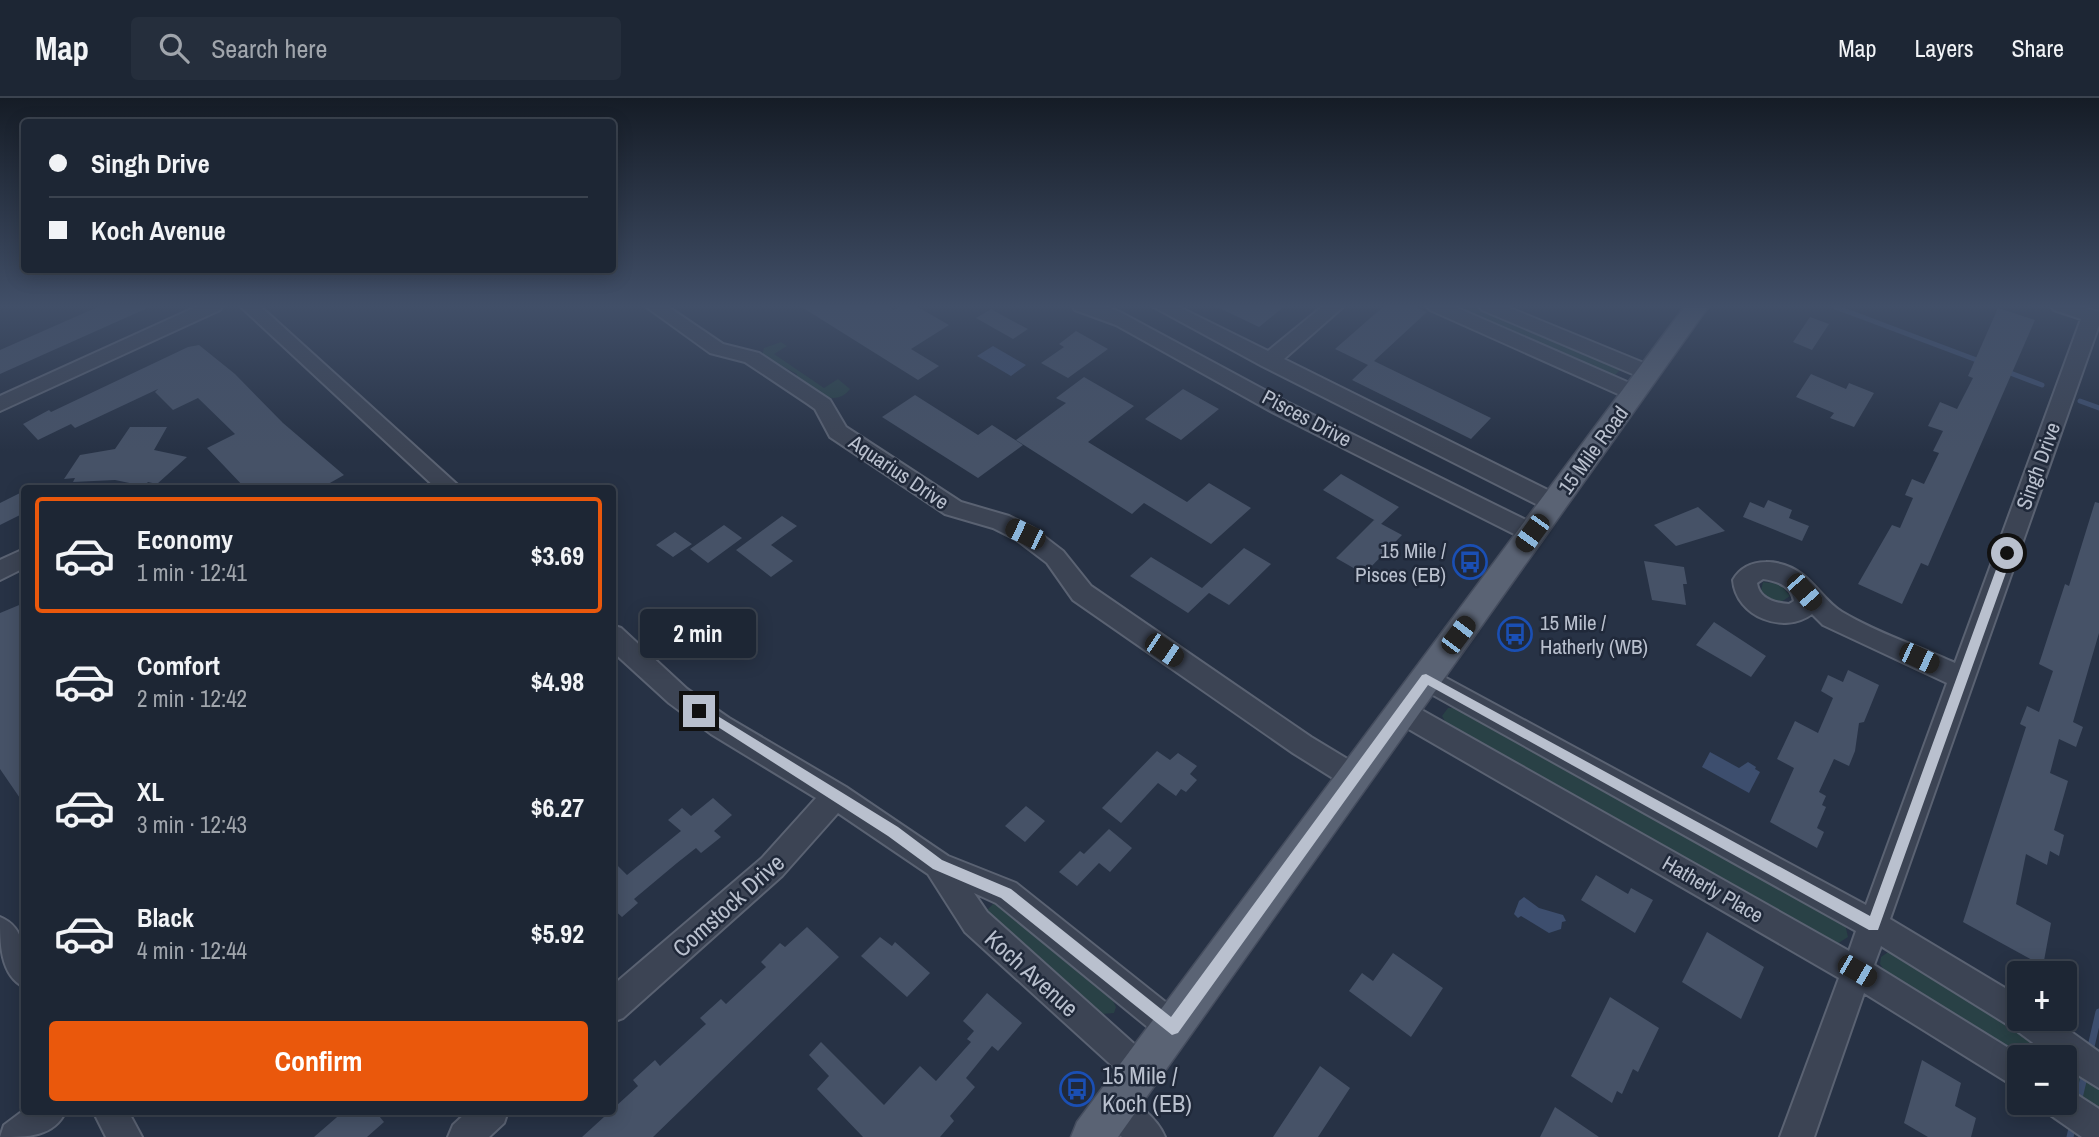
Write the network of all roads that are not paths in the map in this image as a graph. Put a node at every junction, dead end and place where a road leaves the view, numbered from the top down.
1 (108, 354) edge
2 (302, 354) edge
3 (741, 354) edge
4 (1186, 354) edge
5 (1256, 354) edge
6 (1277, 354) edge
7 (1565, 354) edge
8 (1585, 354) edge
9 (1662, 354) edge
10 (2081, 354) edge
11 (1269, 361) junction
12 (1641, 383) junction
13 (0, 404) edge
14 (447, 485) edge
15 (1554, 503) junction
16 (1532, 533) junction
17 (21, 560) edge
18 (0, 571) edge
19 (1799, 603) dead end
20 (616, 639) edge
21 (1962, 678) junction
22 (1426, 679) junction
23 (1402, 712) junction
24 (1354, 777) junction
25 (836, 796) junction
26 (938, 864) junction
27 (1874, 925) junction
28 (0, 931) edge
29 (21, 967) edge
30 (1857, 971) junction
31 (616, 1004) edge
32 (2007, 1006) edge
33 (1172, 1027) junction
34 (2043, 1031) edge
35 (2007, 1066) edge
36 (1141, 1071) junction
37 (2099, 1072) edge
38 (1114, 1108) junction
39 (2077, 1113) edge
40 (45, 1115) edge
41 (111, 1115) edge
42 (488, 1115) edge
43 (2099, 1129) edge
44 (16, 1137) edge
45 (124, 1137) edge
46 (465, 1137) edge
47 (1092, 1137) edge
48 (1148, 1137) edge
49 (1797, 1137) edge

1 - 13 street
2 - 14 street
3 - 24 street, Aquarius Drive
4 - 16 street, Pisces Drive
5 - 11 street
6 - 11 street
7 - 12 street
8 - 12 street
9 - 12 main road, 15 Mile Road
10 - 21 street, Singh Drive
11 - 15 street
12 - 15 main road, 15 Mile Road
15 - 16 main road, 15 Mile Road
16 - 22 main road, 15 Mile Road
17 - 18 street
19 - 21 street
20 - 25 street, Koch Avenue
21 - 27 street, Singh Drive
22 - 23 main road, 15 Mile Road
22 - 27 street
23 - 24 main road, 15 Mile Road
23 - 30 street, Hatherly Place
24 - 33 main road, 15 Mile Road
25 - 26 street, Koch Avenue
25 - 31 street, Comstock Drive
26 - 33 street, Koch Avenue
26 - 36 street, Koch Avenue
27 - 30 street, Singh Drive
27 - 32 street
28 - 29 street
30 - 35 street, Hatherly Place
30 - 49 street, Singh Drive
33 - 36 main road, 15 Mile Road
34 - 37 street
36 - 38 main road, 15 Mile Road
38 - 47 main road, 15 Mile Road
38 - 48 street
39 - 43 street
40 - 44 street
41 - 45 street
42 - 46 street

